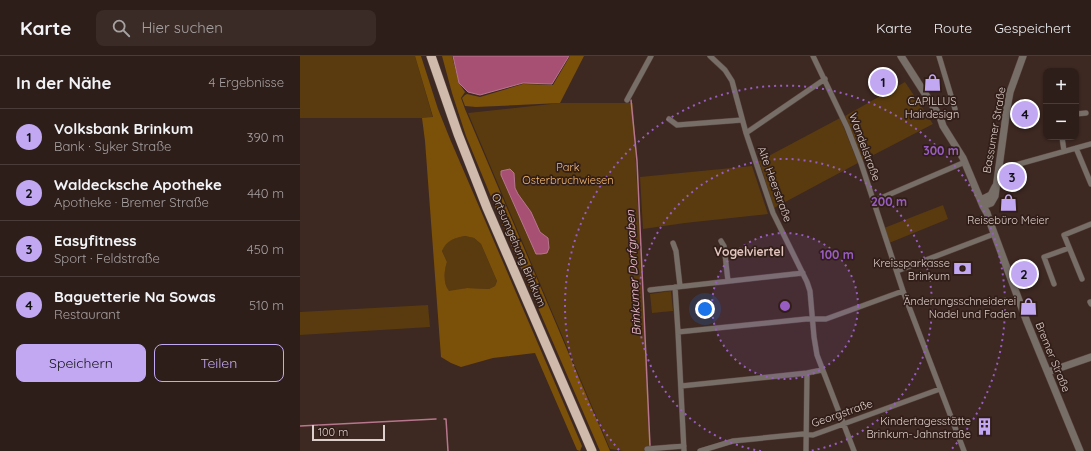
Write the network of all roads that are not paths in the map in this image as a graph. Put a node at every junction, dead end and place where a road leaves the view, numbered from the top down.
1 (431, 56) edge
2 (651, 56) edge
3 (710, 56) edge
4 (813, 56) edge
5 (896, 56) edge
6 (901, 56) edge
7 (939, 56) edge
8 (1023, 56) edge
9 (825, 79) junction
10 (627, 100) dead end
11 (955, 109) dead end
12 (1086, 113) dead end
13 (1079, 114) edge
14 (669, 119) dead end
15 (742, 120) junction
16 (943, 126) junction
17 (746, 133) junction
18 (1062, 140) edge
19 (1091, 144) edge
20 (1076, 148) junction
21 (1064, 151) junction
22 (965, 162) junction
23 (998, 168) junction
24 (1091, 184) edge
25 (874, 201) junction
26 (982, 203) junction
27 (1091, 224) edge
28 (994, 234) junction
29 (721, 241) dead end
30 (673, 243) dead end
31 (1069, 248) junction
32 (897, 271) junction
33 (803, 273) junction
34 (1082, 279) dead end
35 (728, 281) junction
36 (1054, 284) dead end
37 (677, 287) junction
38 (650, 290) dead end
39 (903, 291) junction
40 (813, 320) junction
41 (678, 332) junction
42 (1091, 357) edge
43 (822, 370) junction
44 (1048, 372) junction
45 (807, 373) junction
46 (681, 386) junction
47 (940, 389) junction
48 (844, 424) junction
49 (806, 434) junction
50 (647, 449) dead end
51 (684, 449) edge
52 (592, 451) edge
53 (700, 451) edge
54 (806, 451) edge
55 (854, 451) edge
56 (964, 451) edge
57 (1080, 451) edge

1 - 52 highway, Ortsumgehung Brinkum
2 - 10 street
3 - 15 street, Alte Heerstraße
4 - 9 street, Wandelstraße
5 - 16 street
6 - 16 street
7 - 11 street
8 - 23 street, Bassumer Straße
9 - 17 street
9 - 25 street, Wandelstraße
12 - 13 street
14 - 15 street
15 - 17 street, Alte Heerstraße
16 - 22 street, Bremer Straße
17 - 33 street, Alte Heerstraße
18 - 21 street
19 - 20 street
20 - 21 street
20 - 24 street
21 - 23 street
22 - 25 street
22 - 26 street, Bremer Straße
23 - 26 street, Bassumer Straße
25 - 32 street, Wandelstraße
26 - 28 street, Bremer Straße
27 - 31 street
28 - 32 street
28 - 44 street, Bremer Straße
29 - 35 street
30 - 37 street
31 - 34 street
31 - 36 street
32 - 39 street, Wandelstraße
33 - 35 street
33 - 40 street, Alte Heerstraße
35 - 37 street
37 - 38 street
37 - 41 street
39 - 40 street
39 - 47 street, Wandelstraße
40 - 41 street
40 - 43 street, Alte Heerstraße
41 - 46 street
42 - 44 street
43 - 45 street
43 - 48 street, Alte Heerstraße
44 - 57 street, Bremer Straße
45 - 46 street
45 - 49 street
46 - 51 street
47 - 48 street, Georgstraße
47 - 56 street, Wandelstraße
48 - 49 street, Georgstraße
48 - 55 street, Alte Heerstraße
49 - 53 street, Georgstraße
49 - 54 street
50 - 51 street

